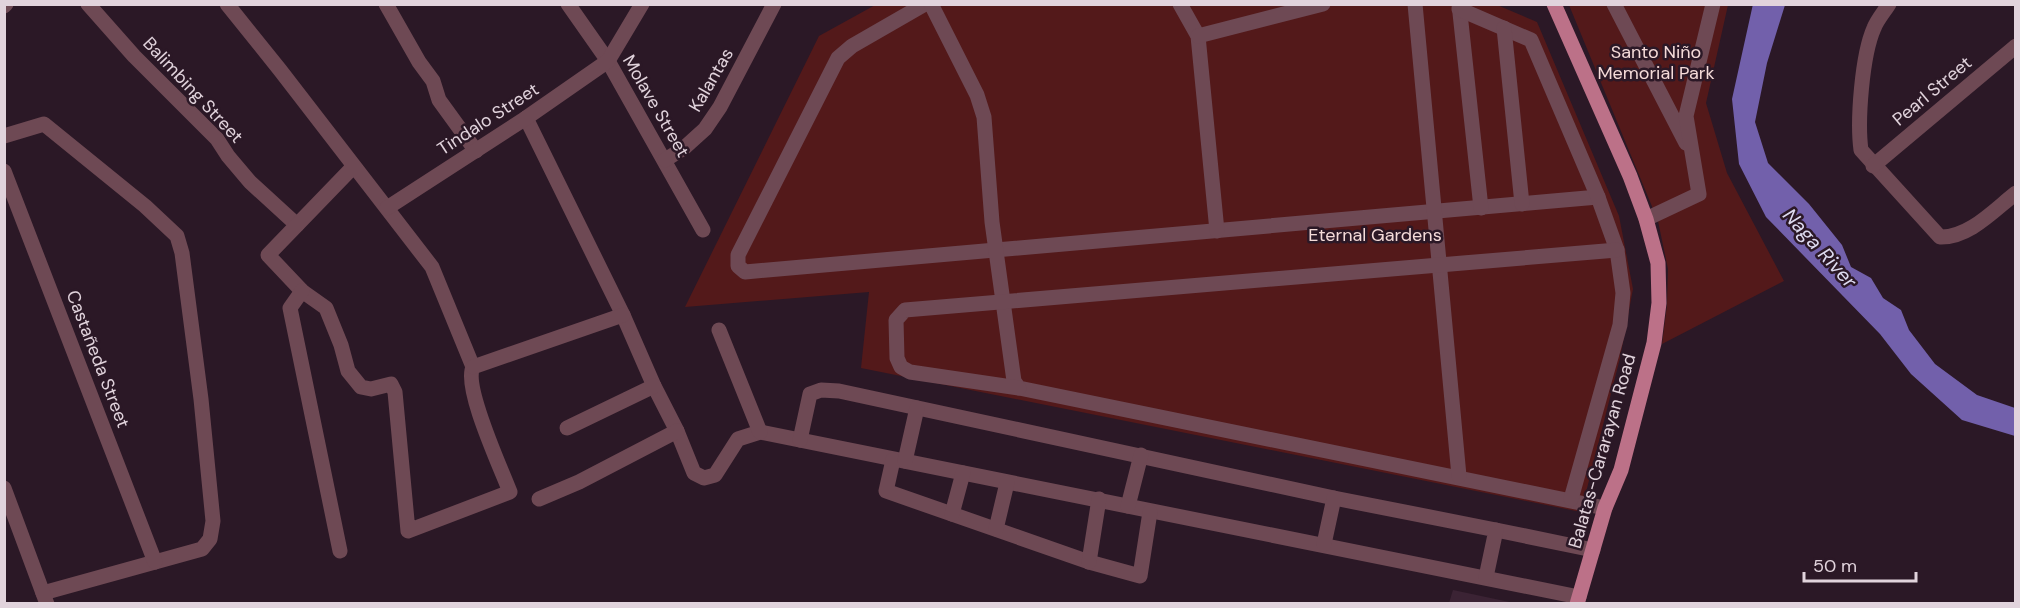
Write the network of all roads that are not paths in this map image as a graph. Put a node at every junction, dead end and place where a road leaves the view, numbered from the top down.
1 (88, 4) edge
2 (227, 4) edge
3 (386, 4) edge
4 (568, 4) edge
5 (642, 4) edge
6 (774, 4) edge
7 (925, 4) edge
8 (931, 4) edge
9 (1180, 4) edge
10 (1323, 4) edge
11 (1415, 4) edge
12 (1554, 4) edge
13 (1614, 4) edge
14 (1713, 4) edge
15 (1889, 4) edge
16 (1459, 7) edge
17 (1504, 28) junction
18 (1198, 36) junction
19 (2016, 46) edge
20 (608, 61) junction
21 (526, 118) junction
22 (4, 136) edge
23 (476, 151) junction
24 (1692, 155) junction
25 (665, 160) junction
26 (354, 166) junction
27 (1873, 166) junction
28 (4, 171) edge
29 (2016, 193) edge
30 (1599, 197) junction
31 (1522, 204) junction
32 (387, 208) junction
33 (1481, 208) junction
34 (1435, 212) junction
35 (1646, 219) junction
36 (297, 225) junction
37 (703, 230) dead end
38 (1217, 231) junction
39 (995, 250) junction
40 (1617, 250) junction
41 (1440, 264) junction
42 (302, 291) junction
43 (1002, 303) junction
44 (623, 315) junction
45 (719, 330) dead end
46 (473, 367) junction
47 (654, 386) junction
48 (1019, 388) junction
49 (917, 408) junction
50 (567, 428) dead end
51 (677, 431) junction
52 (760, 432) junction
53 (800, 440) junction
54 (1141, 455) junction
55 (899, 460) junction
56 (963, 473) junction
57 (1459, 476) junction
58 (1007, 483) junction
59 (4, 488) edge
60 (1334, 498) junction
61 (539, 499) dead end
62 (1099, 499) junction
63 (1571, 499) junction
64 (1128, 506) junction
65 (1605, 507) junction
66 (1150, 512) junction
67 (952, 514) junction
68 (996, 529) junction
69 (1496, 530) junction
70 (1324, 544) junction
71 (1593, 550) junction
72 (340, 551) dead end
73 (155, 562) junction
74 (1089, 562) junction
75 (1486, 577) junction
76 (45, 598) edge
77 (1578, 600) edge

1 - 36 street, Balimbing Street
2 - 26 street
3 - 23 street
4 - 20 street, Molave Street
5 - 20 street
6 - 25 street, Kalantas
7 - 39 street
8 - 39 street
9 - 18 street
10 - 18 street
11 - 34 street
12 - 35 main road, Balatas-Cararayan Road
13 - 24 street
14 - 24 street
15 - 27 street
16 - 17 street
16 - 33 street
17 - 30 street
17 - 31 street
18 - 38 street
19 - 27 street, Pearl Street
20 - 21 street, Tindalo Street
20 - 25 street, Molave Street
21 - 23 street, Tindalo Street
21 - 44 street
22 - 73 street
23 - 32 street, Tindalo Street
24 - 35 street
25 - 37 street, Molave Street
26 - 32 street
26 - 36 street
27 - 29 street
28 - 73 street, Castañeda Street
30 - 31 street
30 - 40 street
31 - 33 street
32 - 46 street
33 - 34 street
34 - 38 street
34 - 41 street
35 - 65 main road, Balatas-Cararayan Road
36 - 42 street
38 - 39 street
39 - 43 street
40 - 41 street
40 - 63 street
41 - 43 street
41 - 57 street
42 - 46 street
42 - 72 street
43 - 48 street
43 - 48 street
44 - 46 street
44 - 47 street
45 - 52 street
47 - 50 street
47 - 51 street
48 - 57 street
49 - 53 street
49 - 54 street
49 - 55 street
51 - 52 street
51 - 61 street
52 - 53 street
53 - 55 street
54 - 60 street
54 - 64 street
55 - 56 street
55 - 67 street
56 - 58 street
56 - 67 street
57 - 63 street
58 - 62 street
58 - 68 street
59 - 76 street
60 - 69 street
60 - 70 street
62 - 64 street
62 - 74 street
63 - 65 street
64 - 66 street
65 - 71 main road, Balatas-Cararayan Road
66 - 70 street
66 - 74 street
67 - 68 street
68 - 74 street
69 - 71 street
69 - 75 street
70 - 75 street
71 - 77 main road, Balatas-Cararayan Road
73 - 76 street
75 - 77 street

